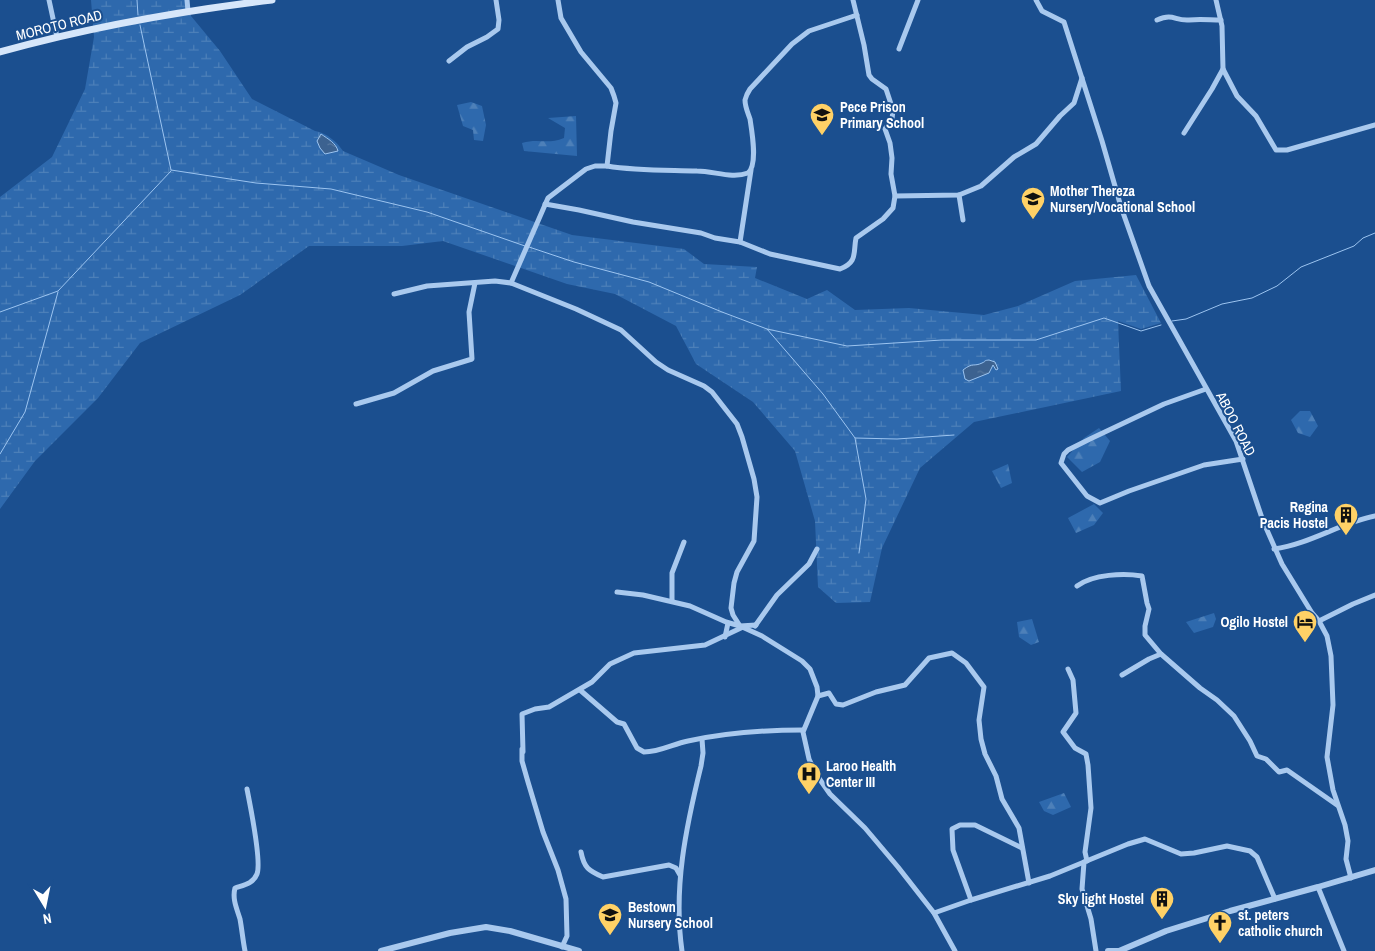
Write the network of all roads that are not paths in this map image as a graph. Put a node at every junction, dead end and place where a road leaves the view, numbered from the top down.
1 (50, 0) edge
2 (187, 0) edge
3 (272, 0) edge
4 (496, 0) edge
5 (558, 0) edge
6 (853, 0) edge
7 (918, 0) edge
8 (1036, 0) edge
9 (1216, 0) edge
10 (188, 10) junction
11 (856, 15) junction
12 (1157, 20) dead end
13 (1221, 20) junction
14 (58, 37) junction
15 (899, 49) dead end
16 (1, 50) edge
17 (449, 61) dead end
18 (1223, 69) junction
19 (1082, 78) junction
20 (1375, 125) edge
21 (1184, 133) dead end
22 (607, 166) junction
23 (751, 170) junction
24 (959, 194) junction
25 (895, 196) junction
26 (545, 204) junction
27 (963, 220) dead end
28 (740, 242) junction
29 (475, 283) junction
30 (511, 283) junction
31 (394, 294) dead end
32 (1206, 389) junction
33 (356, 404) dead end
34 (1243, 460) junction
35 (1375, 516) edge
36 (684, 542) dead end
37 (817, 549) dead end
38 (1274, 549) junction
39 (1077, 586) dead end
40 (617, 592) dead end
41 (1375, 595) edge
42 (672, 601) junction
43 (1320, 621) junction
44 (728, 623) junction
45 (756, 625) junction
46 (741, 627) junction
47 (752, 631) junction
48 (725, 637) junction
49 (1161, 654) junction
50 (1068, 669) dead end
51 (1122, 675) dead end
52 (580, 690) junction
53 (818, 696) junction
54 (803, 730) junction
55 (702, 739) junction
56 (247, 789) dead end
57 (1337, 805) junction
58 (1022, 848) junction
59 (581, 852) dead end
60 (1085, 862) junction
61 (1375, 870) edge
62 (680, 875) junction
63 (1351, 878) junction
64 (1029, 883) junction
65 (1318, 887) junction
66 (1275, 899) junction
67 (971, 900) junction
68 (934, 913) junction
69 (562, 947) junction
70 (1343, 950) edge
71 (245, 951) edge
72 (381, 951) edge
73 (580, 951) edge
74 (682, 951) edge
75 (955, 951) edge
76 (1096, 951) edge
77 (1108, 951) edge
78 (1119, 951) edge

1 - 14 street
2 - 10 street
3 - 10 main road, MOROTO ROAD
4 - 17 street
5 - 22 street
6 - 11 street
7 - 15 street
8 - 19 street, ABOO ROAD
9 - 13 street
10 - 14 main road, MOROTO ROAD
11 - 23 street
11 - 25 street
12 - 13 street
13 - 18 street
14 - 16 main road, MOROTO ROAD
18 - 20 street
18 - 21 street
19 - 24 street
19 - 32 street, ABOO ROAD
22 - 23 street
22 - 26 street
23 - 28 street
24 - 25 street
24 - 27 street
25 - 28 street
26 - 28 street
26 - 30 street
29 - 30 street
29 - 31 street
29 - 33 street
30 - 46 street
32 - 34 street, ABOO ROAD
32 - 34 street
34 - 38 street, ABOO ROAD
35 - 38 street
36 - 42 street
37 - 45 street
38 - 43 street, ABOO ROAD
39 - 49 street
40 - 42 street
41 - 43 street
42 - 44 street
43 - 57 street, ABOO ROAD
44 - 46 street
44 - 48 street
45 - 46 street
45 - 47 street
46 - 47 street
46 - 48 street
47 - 53 street
48 - 52 street
49 - 51 street
49 - 57 street
50 - 60 street
52 - 55 street
52 - 69 street
53 - 54 street
53 - 58 street
54 - 55 street
54 - 68 street
55 - 62 street
56 - 71 street
57 - 63 street, ABOO ROAD
58 - 64 street
58 - 67 street
59 - 62 street
60 - 64 street
60 - 66 street
60 - 76 street
61 - 63 street
62 - 74 street
63 - 65 street
64 - 67 street
65 - 66 street
65 - 70 street
66 - 78 street
67 - 68 street
68 - 75 street
69 - 72 street
69 - 73 street
77 - 78 street

